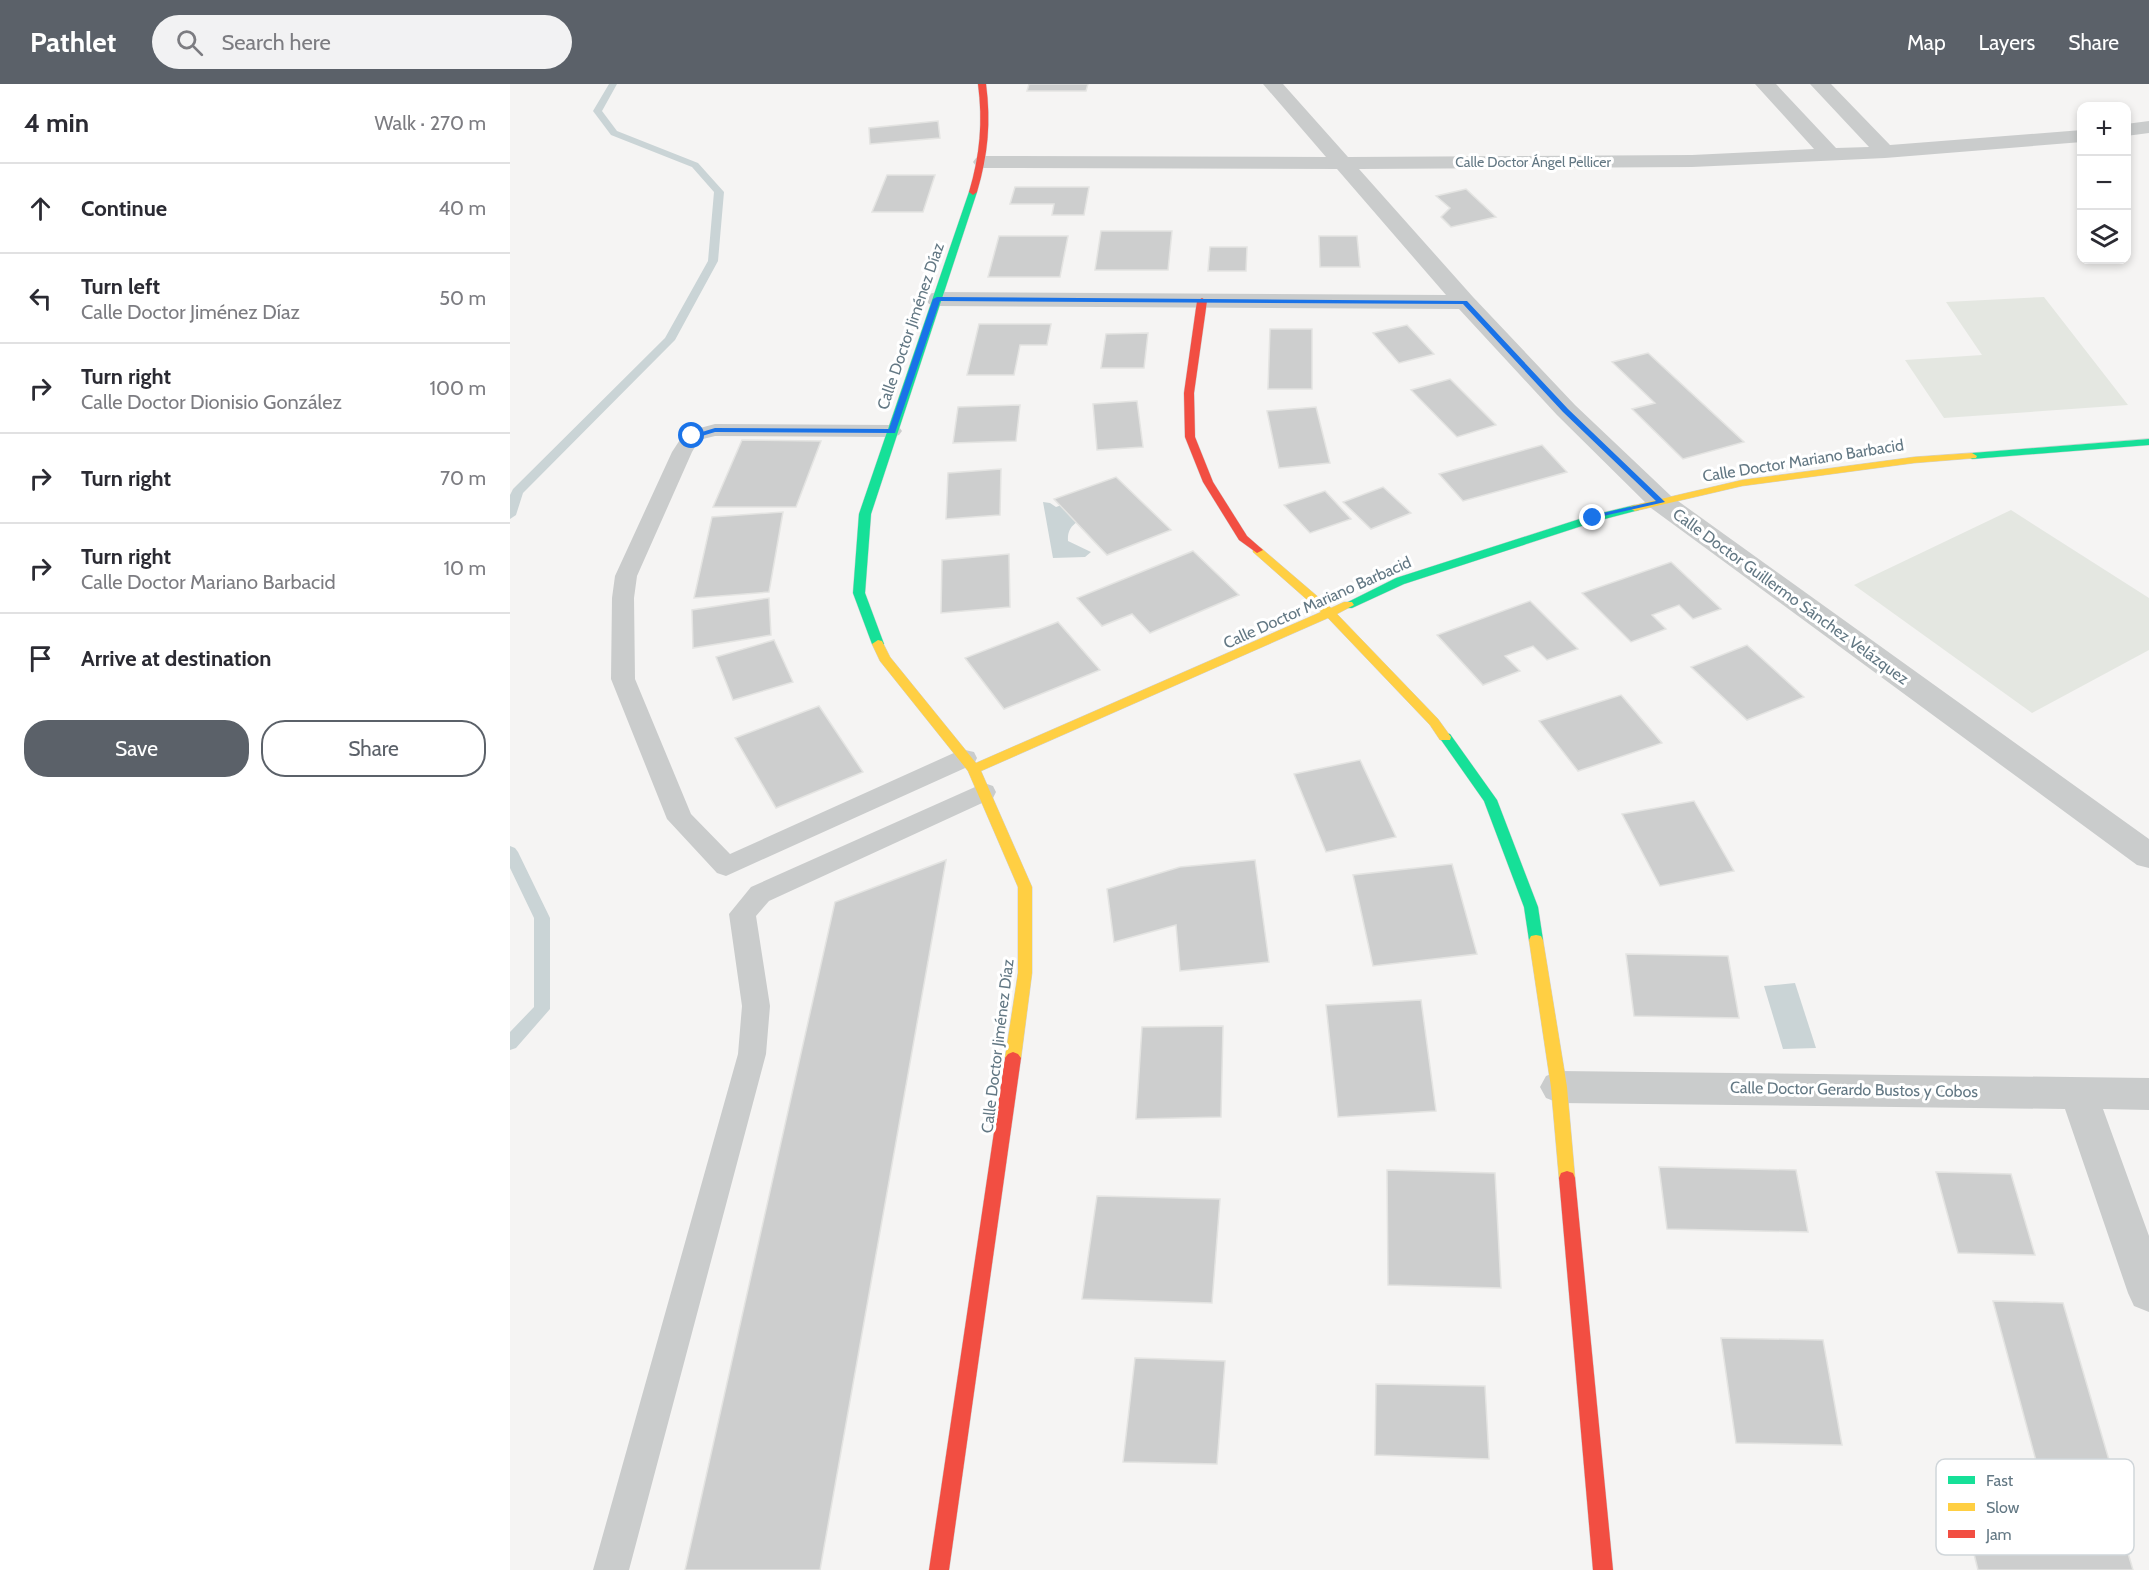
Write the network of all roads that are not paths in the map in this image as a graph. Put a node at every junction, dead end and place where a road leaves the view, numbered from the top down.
1 (982, 84) edge
2 (1273, 84) edge
3 (1766, 84) edge
4 (1820, 84) edge
5 (2149, 127) edge
6 (2131, 129) edge
7 (2077, 136) edge
8 (1885, 152) junction
9 (1831, 154) junction
10 (983, 162) junction
11 (1344, 163) junction
12 (937, 299) junction
13 (1202, 301) junction
14 (1465, 302) junction
15 (892, 431) junction
16 (2149, 442) edge
17 (1661, 502) junction
18 (1329, 613) junction
19 (974, 773) junction
20 (2149, 856) edge
21 (1559, 1087) junction
22 (2078, 1092) junction
23 (2149, 1094) edge
24 (2149, 1293) edge
25 (610, 1570) edge
26 (939, 1570) edge
27 (1603, 1570) edge

1 - 10 street, Calle Doctor Jiménez Díaz
2 - 11 street, Calle Doctor Guillermo Sánchez Velázquez
3 - 9 street
4 - 8 street
5 - 6 street
7 - 8 street, Calle Doctor Ángel Pellicer
8 - 9 street, Calle Doctor Ángel Pellicer
9 - 11 street, Calle Doctor Ángel Pellicer
10 - 11 street, Calle Doctor Ángel Pellicer
10 - 12 street, Calle Doctor Jiménez Díaz
11 - 14 street, Calle Doctor Guillermo Sánchez Velázquez
12 - 13 street
12 - 15 street, Calle Doctor Jiménez Díaz
13 - 14 street
13 - 18 street
14 - 17 street, Calle Doctor Guillermo Sánchez Velázquez
15 - 19 street, Calle Doctor Jiménez Díaz
15 - 19 lane
16 - 17 street, Calle Doctor Mariano Barbacid
17 - 18 street, Calle Doctor Mariano Barbacid
17 - 20 street, Calle Doctor Guillermo Sánchez Velázquez
18 - 19 street, Calle Doctor Mariano Barbacid
18 - 21 street
19 - 25 lane
19 - 26 street, Calle Doctor Jiménez Díaz
21 - 22 street, Calle Doctor Gerardo Bustos y Cobos
21 - 27 street
22 - 23 street, Calle Doctor Gerardo Bustos y Cobos
22 - 24 street

